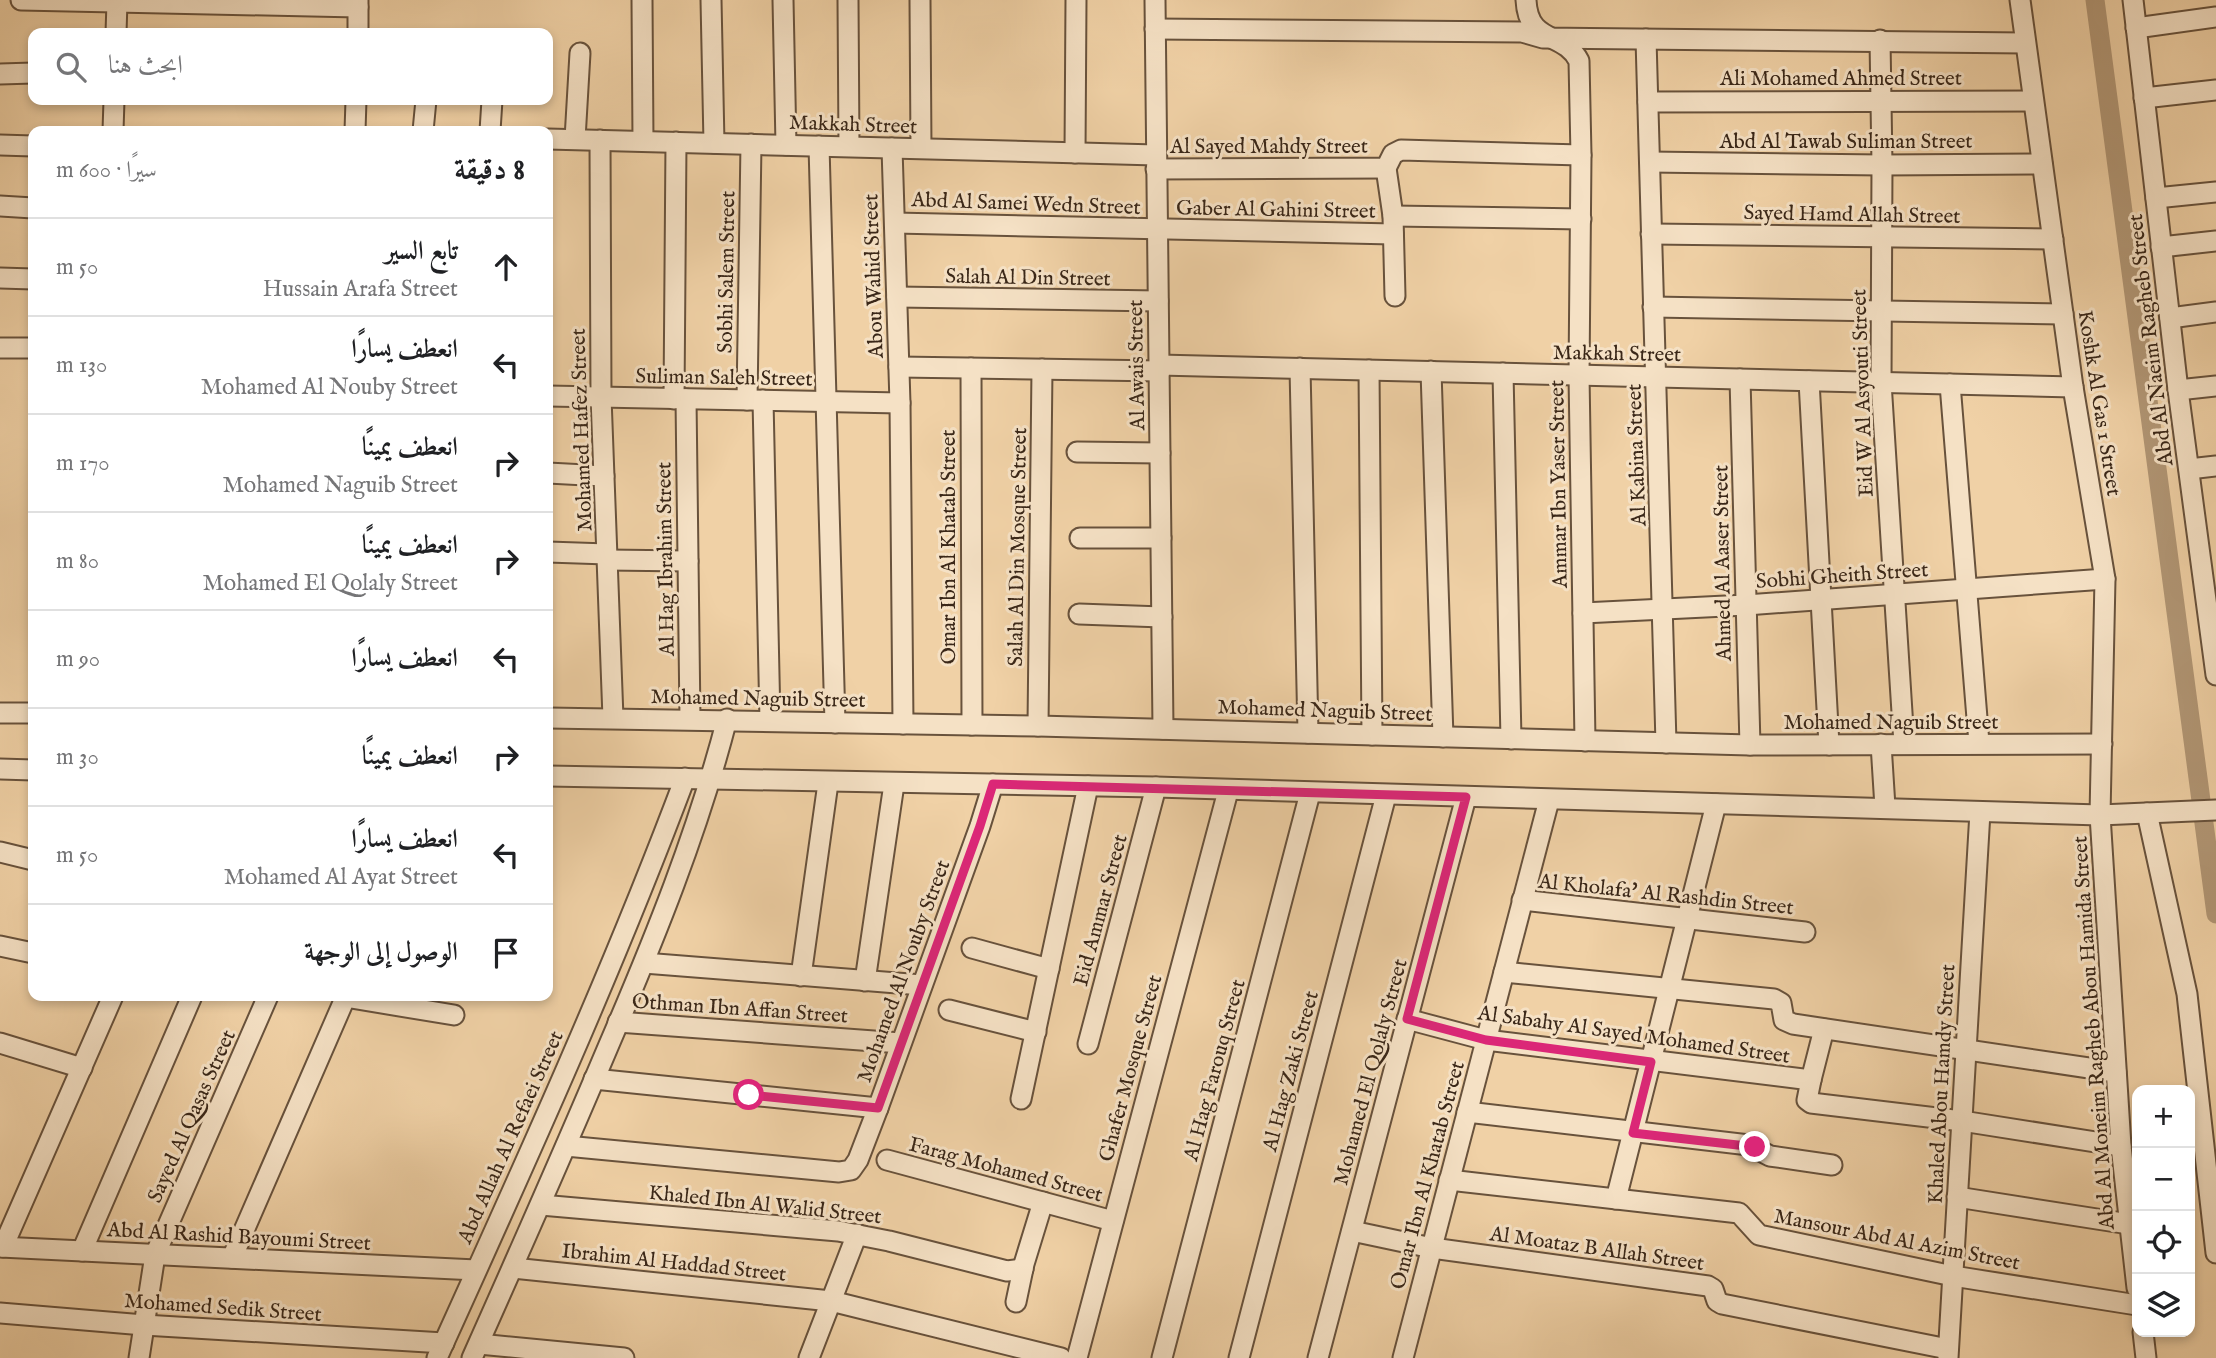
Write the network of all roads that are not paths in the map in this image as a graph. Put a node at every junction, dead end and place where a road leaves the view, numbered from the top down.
1 (21, 0) edge
2 (642, 0) edge
3 (711, 0) edge
4 (783, 0) edge
5 (848, 0) edge
6 (920, 0) edge
7 (1076, 0) edge
8 (1155, 0) edge
9 (1526, 0) edge
10 (2021, 0) edge
11 (2133, 0) edge
12 (62, 1) edge
13 (123, 1) edge
14 (358, 4) edge
15 (2216, 17) edge
16 (117, 28) edge
17 (358, 28) edge
18 (2136, 28) junction
19 (1155, 29) junction
20 (1552, 38) junction
21 (1646, 39) junction
22 (1880, 40) junction
23 (2025, 43) junction
24 (580, 53) dead end
25 (0, 74) edge
26 (28, 74) edge
27 (2216, 90) edge
28 (2144, 98) junction
29 (1882, 100) junction
30 (2033, 101) junction
31 (1648, 102) junction
32 (114, 105) edge
33 (356, 105) edge
34 (426, 105) edge
35 (492, 105) edge
36 (113, 126) edge
37 (355, 126) edge
38 (423, 126) edge
39 (490, 126) edge
40 (553, 139) edge
41 (575, 139) junction
42 (600, 140) junction
43 (643, 141) junction
44 (676, 142) junction
45 (714, 143) junction
46 (751, 144) junction
47 (0, 145) edge
48 (786, 145) junction
49 (28, 146) edge
50 (819, 146) junction
51 (849, 146) junction
52 (892, 148) junction
53 (921, 148) junction
54 (1075, 153) junction
55 (1581, 155) junction
56 (1156, 162) junction
57 (1650, 162) junction
58 (2042, 164) junction
59 (1882, 165) junction
60 (1386, 168) junction
61 (2216, 192) edge
62 (2156, 198) junction
63 (0, 206) edge
64 (28, 208) edge
65 (1581, 219) junction
66 (895, 223) junction
67 (1393, 225) junction
68 (1157, 230) junction
69 (1651, 234) junction
70 (1882, 238) junction
71 (2053, 239) junction
72 (2216, 241) edge
73 (2161, 247) junction
74 (0, 278) edge
75 (28, 278) edge
76 (1395, 296) dead end
77 (897, 297) junction
78 (1158, 301) junction
79 (1653, 307) junction
80 (1881, 312) junction
81 (2216, 312) edge
82 (2063, 314) junction
83 (2170, 318) junction
84 (0, 348) edge
85 (28, 348) edge
86 (899, 367) junction
87 (971, 368) junction
88 (1160, 368) junction
89 (1300, 368) junction
90 (1042, 369) junction
91 (1369, 370) junction
92 (1431, 371) junction
93 (1503, 373) junction
94 (1579, 375) junction
95 (1657, 377) junction
96 (1740, 379) junction
97 (1809, 381) junction
98 (1881, 382) junction
99 (1950, 384) junction
100 (2216, 386) edge
101 (2073, 387) junction
102 (2178, 390) junction
103 (553, 396) edge
104 (601, 397) junction
105 (680, 399) junction
106 (755, 400) junction
107 (827, 402) junction
108 (900, 403) junction
109 (1077, 452) dead end
110 (1160, 453) junction
111 (2216, 466) edge
112 (2189, 469) junction
113 (553, 473) edge
114 (604, 475) junction
115 (1080, 538) dead end
116 (1161, 538) junction
117 (553, 552) edge
118 (607, 557) junction
119 (688, 561) junction
120 (2105, 579) junction
121 (1967, 589) junction
122 (1894, 594) junction
123 (1821, 600) junction
124 (1746, 605) junction
125 (2212, 608) edge
126 (1663, 610) junction
127 (1583, 613) junction
128 (1079, 614) dead end
129 (1161, 617) junction
130 (2216, 675) edge
131 (0, 713) edge
132 (28, 713) edge
133 (553, 718) edge
134 (613, 718) junction
135 (690, 719) junction
136 (727, 719) junction
137 (770, 721) junction
138 (835, 723) junction
139 (903, 724) junction
140 (972, 725) junction
141 (1038, 726) junction
142 (1163, 729) junction
143 (1308, 733) junction
144 (1372, 735) junction
145 (1443, 737) junction
146 (1511, 738) junction
147 (1585, 741) junction
148 (1666, 743) junction
149 (1979, 743) junction
150 (1881, 744) junction
151 (1904, 744) junction
152 (2102, 744) junction
153 (1829, 745) junction
154 (1750, 746) junction
155 (0, 769) edge
156 (28, 770) edge
157 (553, 776) edge
158 (685, 778) junction
159 (712, 779) junction
160 (828, 783) junction
161 (894, 784) junction
162 (993, 784) junction
163 (1088, 786) junction
164 (1156, 788) junction
165 (1228, 791) junction
166 (1310, 793) junction
167 (1386, 795) junction
168 (1466, 797) junction
169 (1549, 800) junction
170 (1716, 804) junction
171 (1885, 807) junction
172 (2213, 810) edge
173 (1980, 812) junction
174 (2154, 813) junction
175 (2100, 816) junction
176 (0, 852) edge
177 (28, 859) edge
178 (1522, 900) junction
179 (1687, 919) junction
180 (1805, 932) dead end
181 (0, 946) edge
182 (972, 948) dead end
183 (28, 952) edge
184 (644, 963) junction
185 (1049, 970) junction
186 (1504, 972) junction
187 (801, 976) junction
188 (865, 981) junction
189 (922, 985) junction
190 (1669, 989) junction
191 (111, 1001) edge
192 (190, 1001) edge
193 (266, 1001) edge
194 (343, 1001) edge
195 (374, 1001) edge
196 (949, 1010) dead end
197 (454, 1015) dead end
198 (1407, 1019) junction
199 (618, 1023) junction
200 (1824, 1029) junction
201 (1036, 1032) junction
202 (1486, 1040) junction
203 (0, 1043) edge
204 (901, 1043) junction
205 (1088, 1044) dead end
206 (1966, 1050) junction
207 (1651, 1062) junction
208 (82, 1068) junction
209 (2116, 1072) junction
210 (594, 1079) junction
211 (1811, 1080) junction
212 (1021, 1099) dead end
213 (878, 1108) junction
214 (1467, 1112) junction
215 (1962, 1121) junction
216 (1633, 1133) junction
217 (566, 1146) junction
218 (2121, 1146) junction
219 (887, 1160) dead end
220 (1832, 1166) dead end
221 (1449, 1180) junction
222 (1957, 1197) junction
223 (1616, 1199) junction
224 (1043, 1202) junction
225 (541, 1205) junction
226 (1113, 1222) junction
227 (2129, 1224) junction
228 (1352, 1231) junction
229 (857, 1234) junction
230 (2, 1247) edge
231 (1432, 1248) junction
232 (82, 1251) junction
233 (2216, 1253) edge
234 (155, 1255) junction
235 (232, 1258) junction
236 (513, 1268) junction
237 (1023, 1269) junction
238 (476, 1270) junction
239 (2135, 1274) edge
240 (1953, 1276) junction
241 (831, 1301) junction
242 (1016, 1302) dead end
243 (2132, 1304) edge
244 (0, 1313) edge
245 (144, 1325) junction
246 (2144, 1337) edge
247 (441, 1350) edge
248 (476, 1351) edge
249 (1948, 1354) edge
250 (139, 1358) edge
251 (624, 1358) edge
252 (809, 1358) edge
253 (1061, 1358) edge
254 (1077, 1358) edge
255 (1162, 1358) edge
256 (1239, 1358) edge
257 (1318, 1358) edge
258 (1403, 1358) edge
259 (2146, 1358) edge

1 - 12 street
2 - 43 street
3 - 45 street
4 - 48 street
5 - 51 street
6 - 53 street
7 - 54 street
8 - 19 street, Al Awais Street
9 - 20 street, Ammar Ibn Yaser Street
10 - 23 street, Koshk Al Gas 1 Street
11 - 18 street, Abd Al Naeim Ragheb Street
12 - 13 street
13 - 14 street
13 - 16 street
14 - 17 street
15 - 18 street
18 - 28 street, Abd Al Naeim Ragheb Street
19 - 20 street
19 - 56 street, Al Awais Street
20 - 21 street
20 - 55 street, Ammar Ibn Yaser Street
21 - 22 street
21 - 31 street, Al Kabina Street
22 - 23 street
22 - 29 street, Eid W Al Asyouti Street
23 - 30 street, Koshk Al Gas 1 Street
24 - 41 street
25 - 26 street
27 - 28 street
28 - 62 street, Abd Al Naeim Ragheb Street
29 - 30 street, Ali Mohamed Ahmed Street
29 - 31 street, Ali Mohamed Ahmed Street
29 - 59 street, Eid W Al Asyouti Street
30 - 58 street, Koshk Al Gas 1 Street
31 - 57 street, Al Kabina Street
32 - 36 street
33 - 37 street
34 - 38 street
35 - 39 street
40 - 41 street, Makkah Street
41 - 42 street, Makkah Street
42 - 43 street, Makkah Street
42 - 104 street, Mohamed Hafez Street
43 - 44 street, Makkah Street
44 - 45 street, Makkah Street
44 - 105 street, Al Hag Ibrahim Street
45 - 46 street, Makkah Street
46 - 48 street, Makkah Street
46 - 106 street, Sobhi Salem Street
47 - 49 street
48 - 50 street, Makkah Street
50 - 51 street, Makkah Street
50 - 107 street
51 - 52 street, Makkah Street
52 - 53 street, Makkah Street
52 - 66 street, Abou Wahid Street
53 - 54 street, Makkah Street
54 - 56 street, Makkah Street
55 - 60 street, Al Sayed Mahdy Street
55 - 65 street, Ammar Ibn Yaser Street
56 - 60 street, Al Sayed Mahdy Street
56 - 68 street, Al Awais Street
57 - 59 street, Abd Al Tawab Suliman Street
57 - 69 street, Al Kabina Street
58 - 59 street, Abd Al Tawab Suliman Street
58 - 71 street, Koshk Al Gas 1 Street
59 - 70 street, Eid W Al Asyouti Street
60 - 67 street
61 - 62 street
62 - 73 street, Abd Al Naeim Ragheb Street
63 - 64 street
65 - 67 street, Gaber Al Gahini Street
65 - 94 street, Ammar Ibn Yaser Street
66 - 68 street, Abd Al Samei Wedn Street
66 - 77 street, Abou Wahid Street
67 - 68 street, Gaber Al Gahini Street
67 - 76 street
68 - 78 street, Al Awais Street
69 - 70 street, Sayed Hamd Allah Street
69 - 79 street, Al Kabina Street
70 - 71 street, Sayed Hamd Allah Street
70 - 80 street, Eid W Al Asyouti Street
71 - 82 street, Koshk Al Gas 1 Street
72 - 73 street
73 - 83 street, Abd Al Naeim Ragheb Street
74 - 75 street
77 - 78 street, Salah Al Din Street
77 - 86 street, Abou Wahid Street
78 - 88 street, Al Awais Street
79 - 80 street
79 - 95 street, Al Kabina Street
80 - 82 street
80 - 98 street, Eid W Al Asyouti Street
81 - 83 street
82 - 101 street, Koshk Al Gas 1 Street
83 - 102 street, Abd Al Naeim Ragheb Street
84 - 85 street
86 - 87 street, Makkah Street
86 - 108 street, Abou Wahid Street
87 - 90 street, Makkah Street
87 - 140 street, Omar Ibn Al Khatab Street
88 - 89 street, Makkah Street
88 - 90 street, Makkah Street
88 - 110 street, Al Awais Street
89 - 91 street, Makkah Street
89 - 143 street
90 - 141 street, Salah Al Din Mosque Street
91 - 92 street, Makkah Street
91 - 144 street
92 - 93 street, Makkah Street
92 - 145 street
93 - 94 street, Makkah Street
93 - 146 street
94 - 95 street, Makkah Street
94 - 127 street, Ammar Ibn Yaser Street
95 - 96 street, Makkah Street
95 - 126 street, Al Kabina Street
96 - 97 street, Makkah Street
96 - 124 street, Ahmed Al Aaser Street
97 - 98 street, Makkah Street
97 - 123 street
98 - 99 street, Makkah Street
98 - 122 street, Eid W Al Asyouti Street
99 - 101 street, Makkah Street
99 - 121 street
100 - 102 street
101 - 120 street, Koshk Al Gas 1 Street
102 - 112 street, Abd Al Naeim Ragheb Street
103 - 104 street, Suliman Saleh Street
104 - 105 street, Suliman Saleh Street
104 - 114 street, Mohamed Hafez Street
105 - 106 street, Suliman Saleh Street
105 - 119 street, Al Hag Ibrahim Street
106 - 107 street, Suliman Saleh Street
106 - 137 street, Sobhi Salem Street
107 - 108 street, Suliman Saleh Street
107 - 138 street
108 - 139 street, Abou Wahid Street
109 - 110 street
110 - 116 street, Al Awais Street
111 - 112 street
112 - 125 street, Abd Al Naeim Ragheb Street
113 - 114 street
114 - 118 street, Mohamed Hafez Street
115 - 116 street
116 - 129 street, Al Awais Street
117 - 118 street
118 - 119 street
118 - 134 street, Mohamed Hafez Street
119 - 135 street, Al Hag Ibrahim Street
120 - 121 street, Sobhi Gheith Street
120 - 152 street, Koshk Al Gas 1 Street
121 - 122 street, Sobhi Gheith Street
121 - 149 street
122 - 123 street, Sobhi Gheith Street
122 - 151 street, Eid W Al Asyouti Street
123 - 124 street, Sobhi Gheith Street
123 - 153 street
124 - 126 street, Sobhi Gheith Street
124 - 154 street, Ahmed Al Aaser Street
125 - 130 street, Abd Al Naeim Ragheb Street
126 - 127 street, Sobhi Gheith Street
126 - 148 street, Al Kabina Street
127 - 147 street, Ammar Ibn Yaser Street
128 - 129 street
129 - 142 street, Al Awais Street
131 - 132 street
133 - 134 street, Mohamed Naguib Street
134 - 135 street, Mohamed Naguib Street
135 - 136 street, Mohamed Naguib Street
136 - 137 street, Mohamed Naguib Street
136 - 159 street
137 - 138 street, Mohamed Naguib Street
138 - 139 street, Mohamed Naguib Street
139 - 140 street, Mohamed Naguib Street
140 - 141 street, Mohamed Naguib Street
141 - 142 street, Mohamed Naguib Street
142 - 143 street, Mohamed Naguib Street
143 - 144 street, Mohamed Naguib Street
144 - 145 street, Mohamed Naguib Street
145 - 146 street, Mohamed Naguib Street
146 - 147 street, Mohamed Naguib Street
147 - 148 street, Mohamed Naguib Street
148 - 154 street, Mohamed Naguib Street
149 - 151 street, Mohamed Naguib Street
149 - 152 street, Mohamed Naguib Street
150 - 151 street, Mohamed Naguib Street
150 - 153 street, Mohamed Naguib Street
150 - 171 street
152 - 175 street, Koshk Al Gas 1 Street
153 - 154 street, Mohamed Naguib Street
155 - 156 street
157 - 158 street
158 - 159 street
158 - 238 street, Abd Allah Al Refaei Street
159 - 160 street
159 - 184 street
160 - 161 street
160 - 187 street
161 - 162 street
161 - 188 street
162 - 163 street
162 - 189 street, Mohamed Al Nouby Street
163 - 164 street
163 - 185 street
164 - 165 street
164 - 205 street, Eid Ammar Street
165 - 166 street
165 - 226 street, Ghafer Mosque Street
166 - 167 street
166 - 255 street, Al Hag Farouq Street
167 - 168 street
167 - 256 street, Al Hag Zaki Street
168 - 169 street
168 - 198 street, Mohamed El Qolaly Street
169 - 170 street
169 - 178 street, Omar Ibn Al Khatab Street
170 - 171 street
170 - 179 street
171 - 173 street
172 - 174 street
173 - 175 street
173 - 206 street, Khaled Abou Hamdy Street
174 - 175 street
174 - 233 street
175 - 209 street, Abd Al Moneim Ragheb Abou Hamida Street
176 - 177 street
178 - 179 street, Al Kholafa' Al Rashdin Street
178 - 186 street, Omar Ibn Al Khatab Street
179 - 180 street, Al Kholafa' Al Rashdin Street
179 - 190 street
181 - 183 street
182 - 185 street
184 - 187 street
184 - 199 street
185 - 201 street
186 - 190 street
186 - 202 street, Omar Ibn Al Khatab Street
187 - 188 street
188 - 189 street
189 - 204 street, Mohamed Al Nouby Street
190 - 200 street
190 - 207 street
191 - 208 street
192 - 232 street
193 - 234 street, Sayed Al Qasas Street
194 - 235 street
195 - 197 street
196 - 201 street
198 - 202 street, Al Sabahy Al Sayed Mohamed Street
198 - 228 street, Mohamed El Qolaly Street
199 - 204 street, Othman Ibn Affan Street
199 - 210 street
200 - 206 street
200 - 211 street
201 - 212 street
202 - 207 street, Al Sabahy Al Sayed Mohamed Street
202 - 214 street, Omar Ibn Al Khatab Street
203 - 208 street
204 - 213 street, Mohamed Al Nouby Street
206 - 209 street
206 - 215 street, Khaled Abou Hamdy Street
207 - 211 street, Al Sabahy Al Sayed Mohamed Street
207 - 216 street
208 - 230 street
209 - 218 street, Abd Al Moneim Ragheb Abou Hamida Street
210 - 213 street
210 - 217 street
211 - 215 street, Al Sabahy Al Sayed Mohamed Street
213 - 217 street, Mohamed Al Nouby Street
214 - 216 street
214 - 221 street, Omar Ibn Al Khatab Street
215 - 218 street, Al Sabahy Al Sayed Mohamed Street
215 - 222 street, Khaled Abou Hamdy Street
216 - 220 street
216 - 223 street
217 - 225 street
218 - 227 street, Abd Al Moneim Ragheb Abou Hamida Street
219 - 224 street, Farag Mohamed Street
221 - 223 street, Mansour Abd Al Azim Street
221 - 231 street, Omar Ibn Al Khatab Street
222 - 227 street
222 - 240 street, Khaled Abou Hamdy Street
223 - 240 street, Mansour Abd Al Azim Street
224 - 226 street, Farag Mohamed Street
224 - 237 street
225 - 229 street, Khaled Ibn Al Walid Street
225 - 236 street
226 - 254 street, Ghafer Mosque Street
227 - 239 street, Abd Al Moneim Ragheb Abou Hamida Street
228 - 231 street, Al Moataz B Allah Street
228 - 257 street, Mohamed El Qolaly Street
229 - 237 street, Khaled Ibn Al Walid Street
229 - 241 street
230 - 232 street, Abd Al Rashid Bayoumi Street
231 - 249 street, Al Moataz B Allah Street
231 - 258 street, Omar Ibn Al Khatab Street
232 - 234 street, Abd Al Rashid Bayoumi Street
234 - 235 street, Abd Al Rashid Bayoumi Street
234 - 245 street, Sayed Al Qasas Street
235 - 238 street, Abd Al Rashid Bayoumi Street
236 - 241 street, Ibrahim Al Haddad Street
236 - 248 street
237 - 242 street
238 - 247 street, Abd Allah Al Refaei Street
240 - 243 street, Mansour Abd Al Azim Street
240 - 249 street, Khaled Abou Hamdy Street
241 - 252 street
241 - 253 street, Ibrahim Al Haddad Street
244 - 245 street, Mohamed Sedik Street
245 - 247 street, Mohamed Sedik Street
245 - 250 street, Sayed Al Qasas Street
246 - 259 street
248 - 251 street

